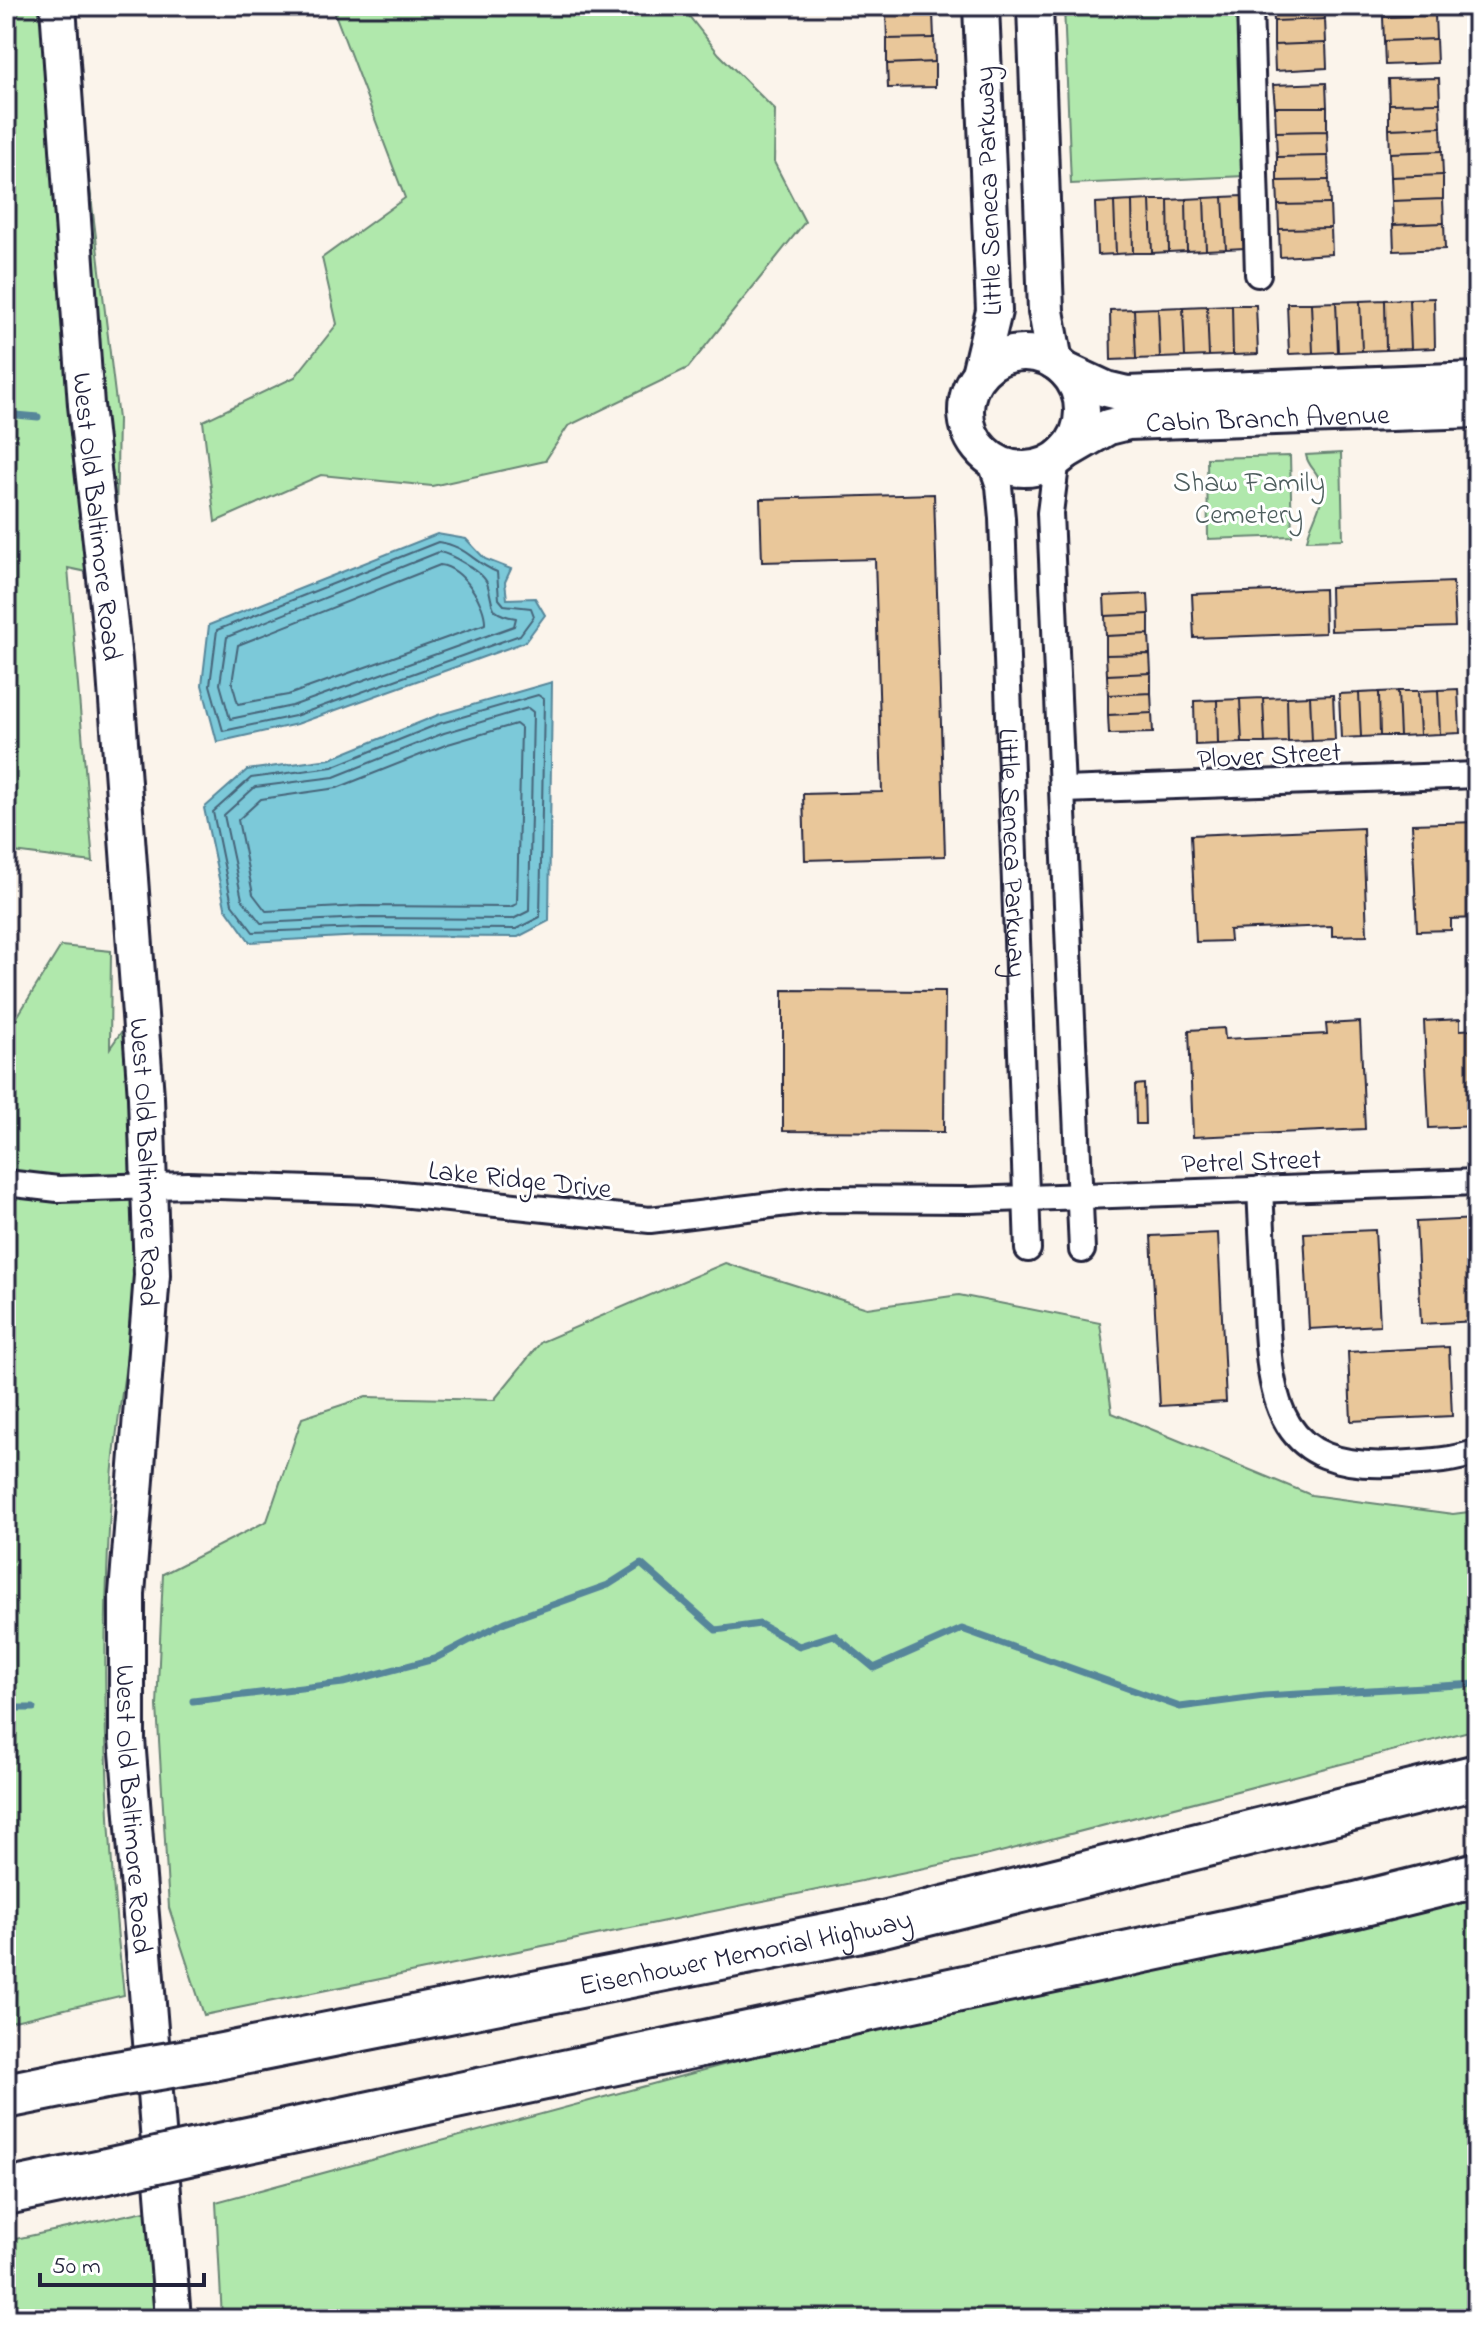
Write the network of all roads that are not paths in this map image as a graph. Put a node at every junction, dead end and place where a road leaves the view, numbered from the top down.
1 (58, 6) edge
2 (981, 6) edge
3 (1035, 6) edge
4 (1250, 6) edge
5 (1258, 274) dead end
6 (1060, 366) junction
7 (979, 374) junction
8 (1477, 380) edge
9 (1477, 410) edge
10 (1061, 455) junction
11 (989, 457) junction
12 (1477, 775) edge
13 (1064, 790) junction
14 (1477, 1182) edge
15 (6, 1183) edge
16 (149, 1186) junction
17 (1260, 1189) junction
18 (1080, 1196) junction
19 (1027, 1198) junction
20 (1028, 1249) dead end
21 (1082, 1250) dead end
22 (1477, 1452) edge
23 (1477, 1777) edge
24 (1477, 1875) edge
25 (6, 2096) edge
26 (6, 2192) edge
27 (173, 2319) edge

1 - 16 street, West Old Baltimore Road
2 - 7 street, Little Seneca Parkway
3 - 6 street, Little Seneca Parkway
4 - 5 street
6 - 7 street
6 - 8 street, Cabin Branch Avenue
6 - 10 street
7 - 11 street
9 - 10 street, Cabin Branch Avenue
10 - 11 street
10 - 13 street, Little Seneca Parkway
11 - 19 street, Little Seneca Parkway
12 - 13 street, Plover Street
13 - 18 street, Little Seneca Parkway
14 - 17 street, Petrel Street
15 - 16 street, Lake Ridge Drive
16 - 19 street, Lake Ridge Drive
16 - 27 street, West Old Baltimore Road
17 - 18 street, Petrel Street
17 - 22 street
18 - 19 street, Petrel Street
18 - 21 street, Little Seneca Parkway
19 - 20 street, Little Seneca Parkway
23 - 25 highway, Eisenhower Memorial Highway, bridge
24 - 26 highway, bridge

